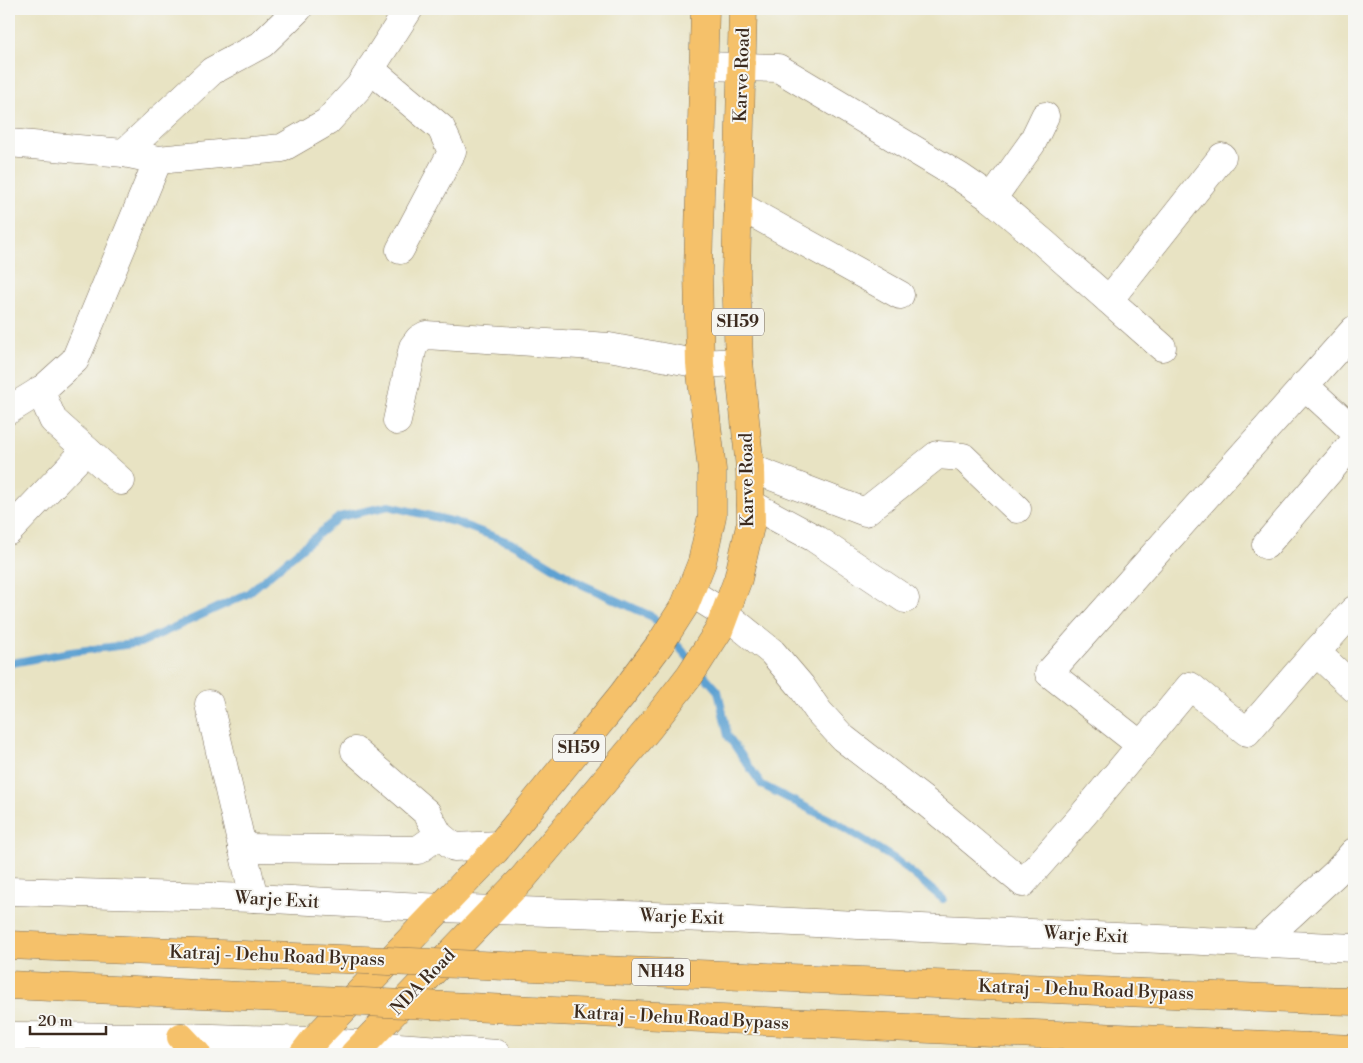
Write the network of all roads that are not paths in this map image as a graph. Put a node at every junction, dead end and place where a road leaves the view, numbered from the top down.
1 (298, 9) edge
2 (409, 9) edge
3 (704, 9) edge
4 (744, 9) edge
5 (703, 66) junction
6 (742, 67) junction
7 (370, 69) junction
8 (1045, 116) dead end
9 (9, 142) edge
10 (124, 153) junction
11 (1222, 157) dead end
12 (158, 160) junction
13 (992, 199) junction
14 (738, 205) junction
15 (400, 250) dead end
16 (900, 295) dead end
17 (1109, 300) junction
18 (1354, 330) edge
19 (1162, 347) dead end
20 (739, 362) junction
21 (700, 364) junction
22 (1304, 385) junction
23 (40, 390) junction
24 (9, 410) edge
25 (397, 422) dead end
26 (1354, 431) edge
27 (1354, 442) edge
28 (86, 450) junction
29 (750, 468) junction
30 (121, 481) dead end
31 (751, 504) junction
32 (1017, 509) dead end
33 (9, 531) edge
34 (1266, 545) dead end
35 (688, 598) junction
36 (905, 599) dead end
37 (1354, 610) edge
38 (722, 622) junction
39 (1316, 652) junction
40 (1354, 688) edge
41 (209, 704) dead end
42 (1142, 746) junction
43 (355, 751) dead end
44 (439, 834) junction
45 (242, 848) junction
46 (498, 848) junction
47 (1354, 852) edge
48 (9, 891) edge
49 (254, 898) junction
50 (442, 908) junction
51 (493, 909) junction
52 (1260, 943) junction
53 (9, 945) edge
54 (1354, 948) edge
55 (9, 985) edge
56 (1354, 1001) edge
57 (9, 1036) edge
58 (189, 1046) edge
59 (308, 1048) edge
60 (1354, 1049) edge
61 (358, 1050) edge
62 (497, 1054) edge

1 - 10 street
2 - 7 street
3 - 5 main road, Karve Road / SH59
4 - 6 main road, Karve Road / SH59
5 - 6 street
5 - 21 main road, Karve Road / SH59
6 - 13 street
6 - 14 main road, Karve Road / SH59
7 - 12 street
7 - 15 street
8 - 13 street
9 - 10 street
10 - 12 street
11 - 17 street
12 - 23 street
13 - 17 street
14 - 16 street
14 - 20 main road, Karve Road / SH59
17 - 19 street
18 - 22 street
20 - 21 street
20 - 29 main road, Karve Road / SH59
21 - 25 street
21 - 35 main road, Karve Road / SH59
22 - 26 street
22 - 42 street
23 - 24 street
23 - 28 street
27 - 34 street
28 - 30 street
28 - 33 street
29 - 31 main road, Karve Road / SH59
29 - 32 street
31 - 36 street
31 - 38 main road, Karve Road / SH59
35 - 38 street
35 - 46 main road, Karve Road / SH59
37 - 39 street
38 - 42 street
38 - 51 main road, Karve Road / SH59
39 - 40 street
39 - 42 street
41 - 45 street
43 - 44 street
44 - 45 street
44 - 46 street
45 - 49 street
46 - 50 main road, SH59
47 - 52 street
48 - 49 street, Warje Exit
49 - 50 street, Warje Exit
50 - 51 street, Warje Exit
50 - 59 main road, SH59
51 - 52 street, Warje Exit
51 - 61 main road, NDA Road / SH59
52 - 54 street, Warje Exit
53 - 56 main road, Katraj - Dehu Road Bypass / NH48, bridge
55 - 60 main road, Katraj - Dehu Road Bypass, bridge
57 - 58 street
58 - 59 street
59 - 61 street
61 - 62 street

